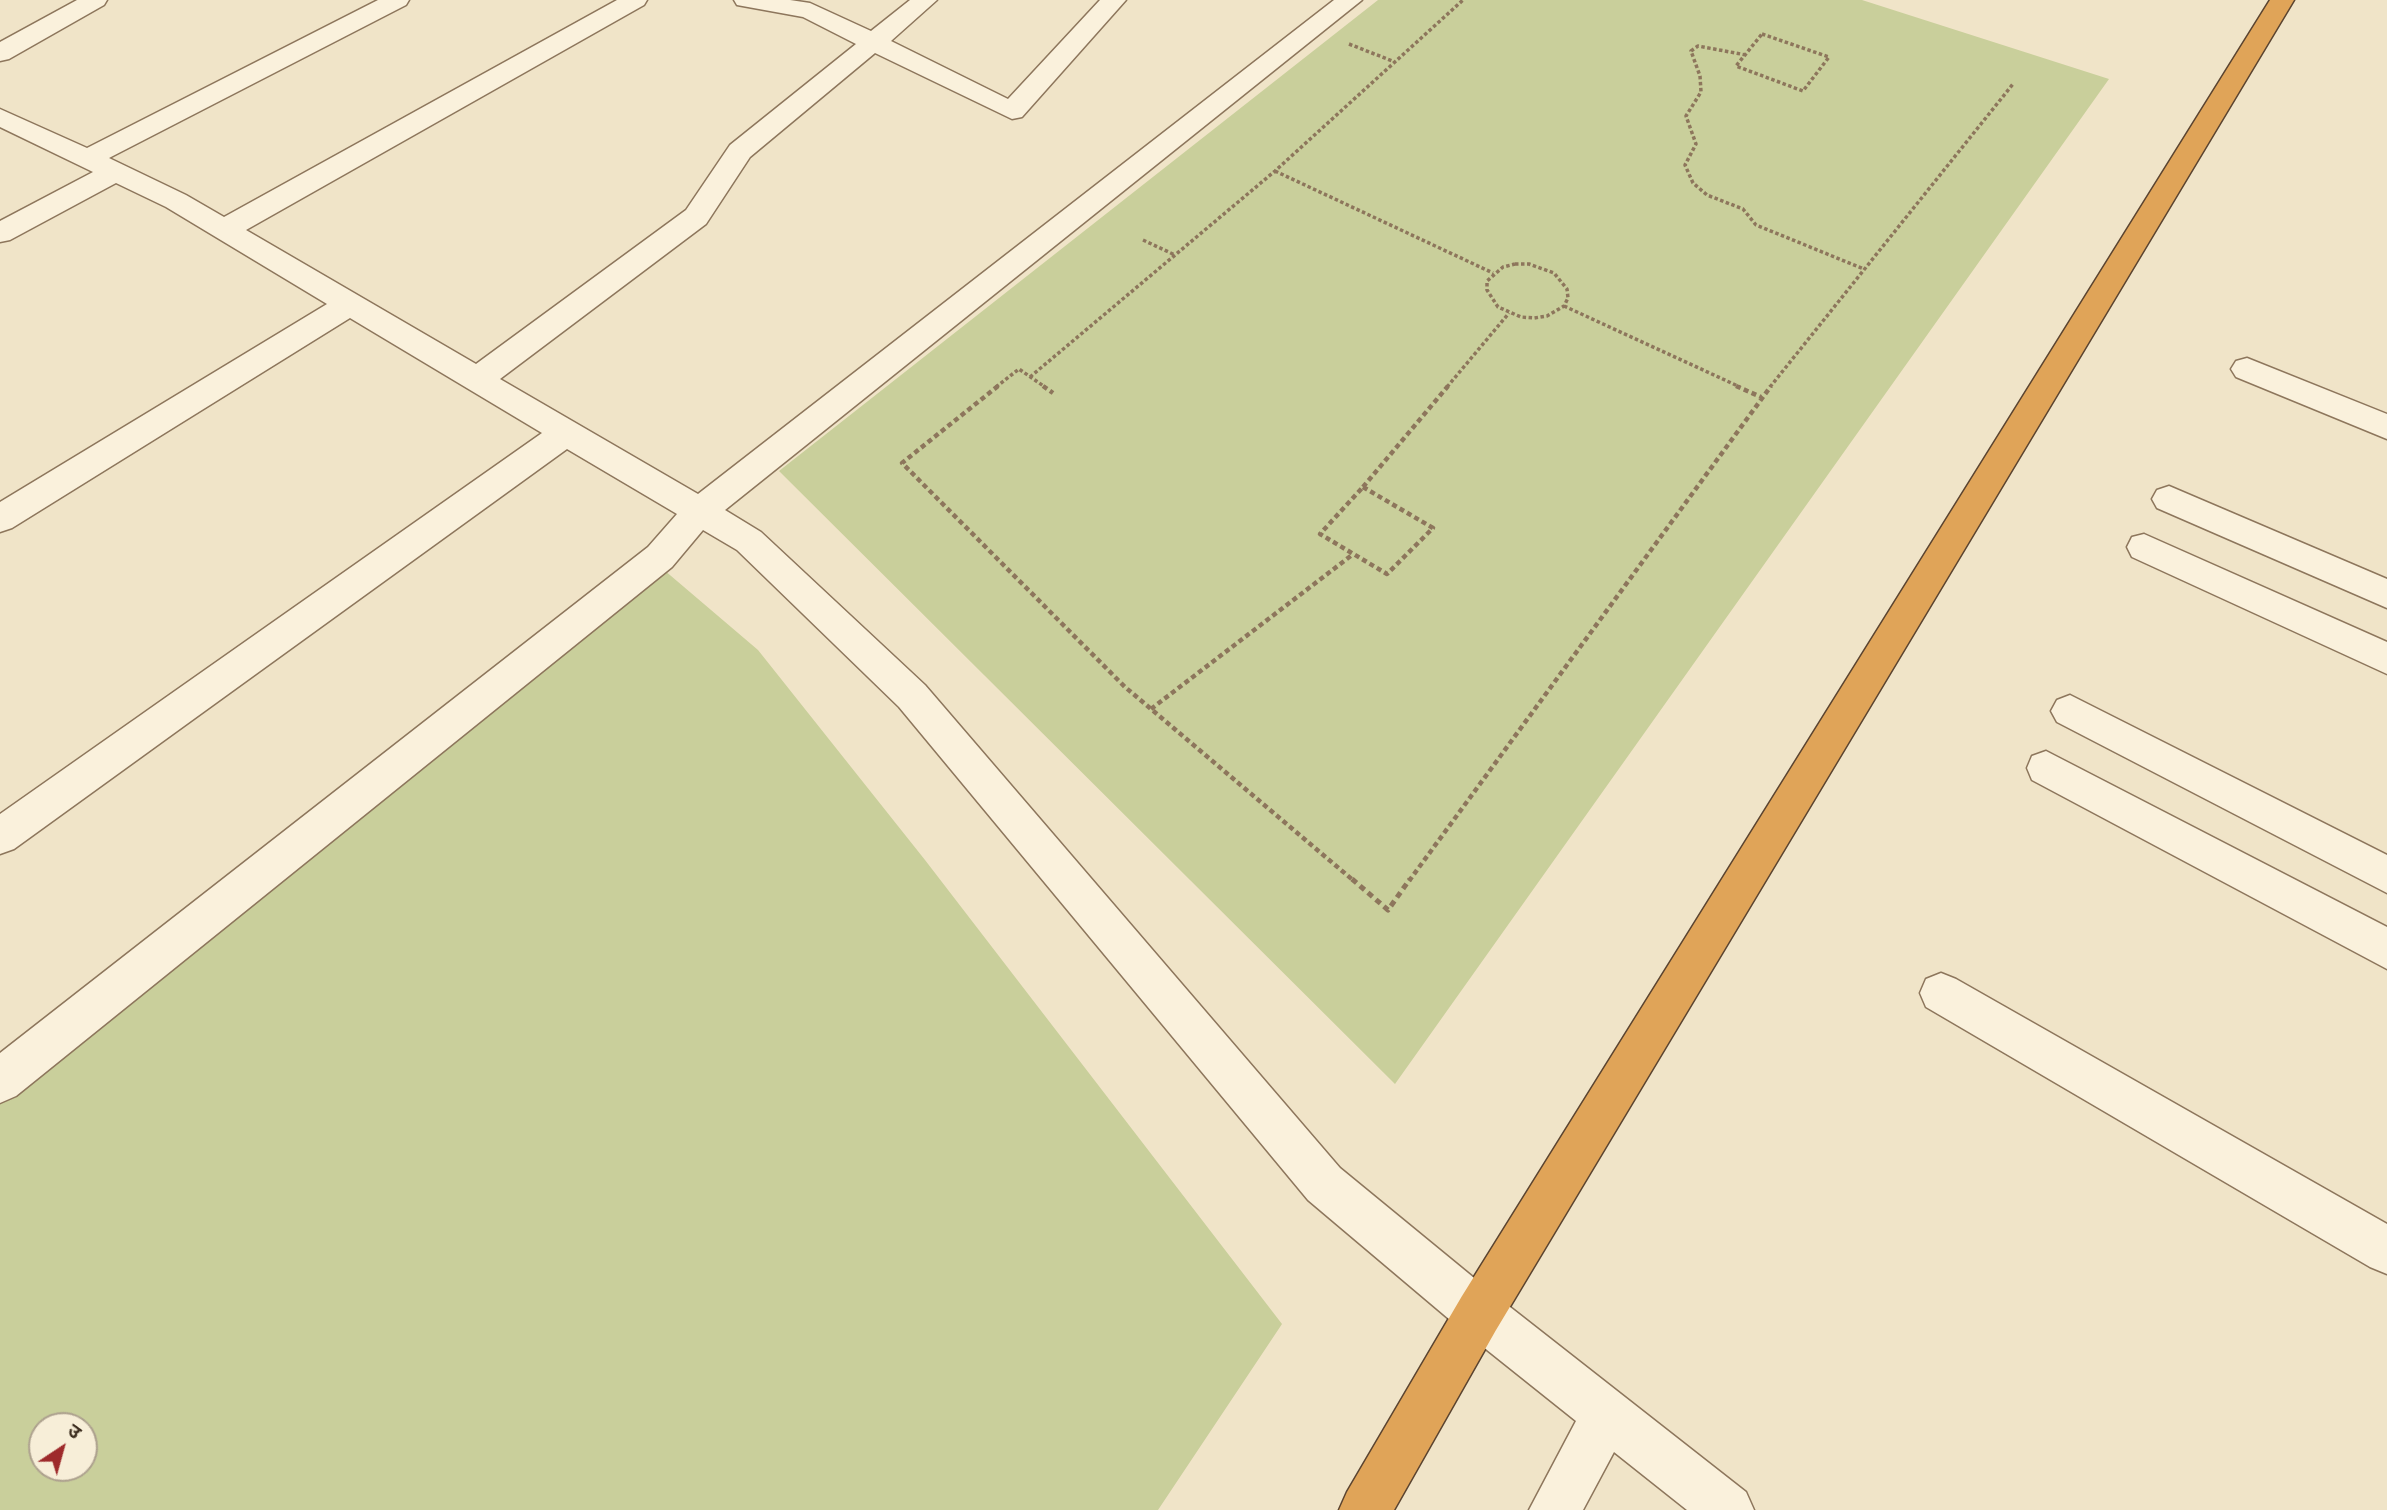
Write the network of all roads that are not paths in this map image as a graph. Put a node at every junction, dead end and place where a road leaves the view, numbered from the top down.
1 (95, 0) edge
2 (397, 0) edge
3 (635, 0) edge
4 (925, 0) edge
5 (1114, 0) edge
6 (1350, 0) edge
7 (2282, 0) edge
8 (753, 1) edge
9 (872, 44) junction
10 (0, 53) edge
11 (0, 117) edge
12 (102, 165) junction
13 (225, 229) junction
14 (0, 233) edge
15 (350, 304) junction
16 (2246, 369) dead end
17 (478, 380) junction
18 (2387, 427) edge
19 (566, 433) junction
20 (2169, 499) dead end
21 (699, 512) junction
22 (0, 519) edge
23 (2144, 547) dead end
24 (2387, 594) edge
25 (2387, 659) edge
26 (2070, 710) dead end
27 (2046, 768) dead end
28 (0, 836) edge
29 (2387, 875) edge
30 (2387, 949) edge
31 (1941, 993) dead end
32 (0, 1081) edge
33 (2387, 1250) edge
34 (1479, 1313) junction
35 (1608, 1414) junction
36 (1365, 1510) edge
37 (1555, 1510) edge
38 (1728, 1510) edge

1 - 10 street
2 - 12 street
3 - 13 street
4 - 9 street
5 - 9 street
6 - 21 street
7 - 34 highway
8 - 9 street
9 - 17 street
11 - 12 street
12 - 13 street
12 - 14 street
13 - 15 street
15 - 17 street
15 - 22 street
16 - 18 street
17 - 19 street
19 - 21 street
19 - 28 street
20 - 24 street
21 - 32 street
21 - 34 street
23 - 25 street
26 - 29 street
27 - 30 street
31 - 33 street
34 - 35 street
34 - 36 highway
35 - 37 street
35 - 38 street

